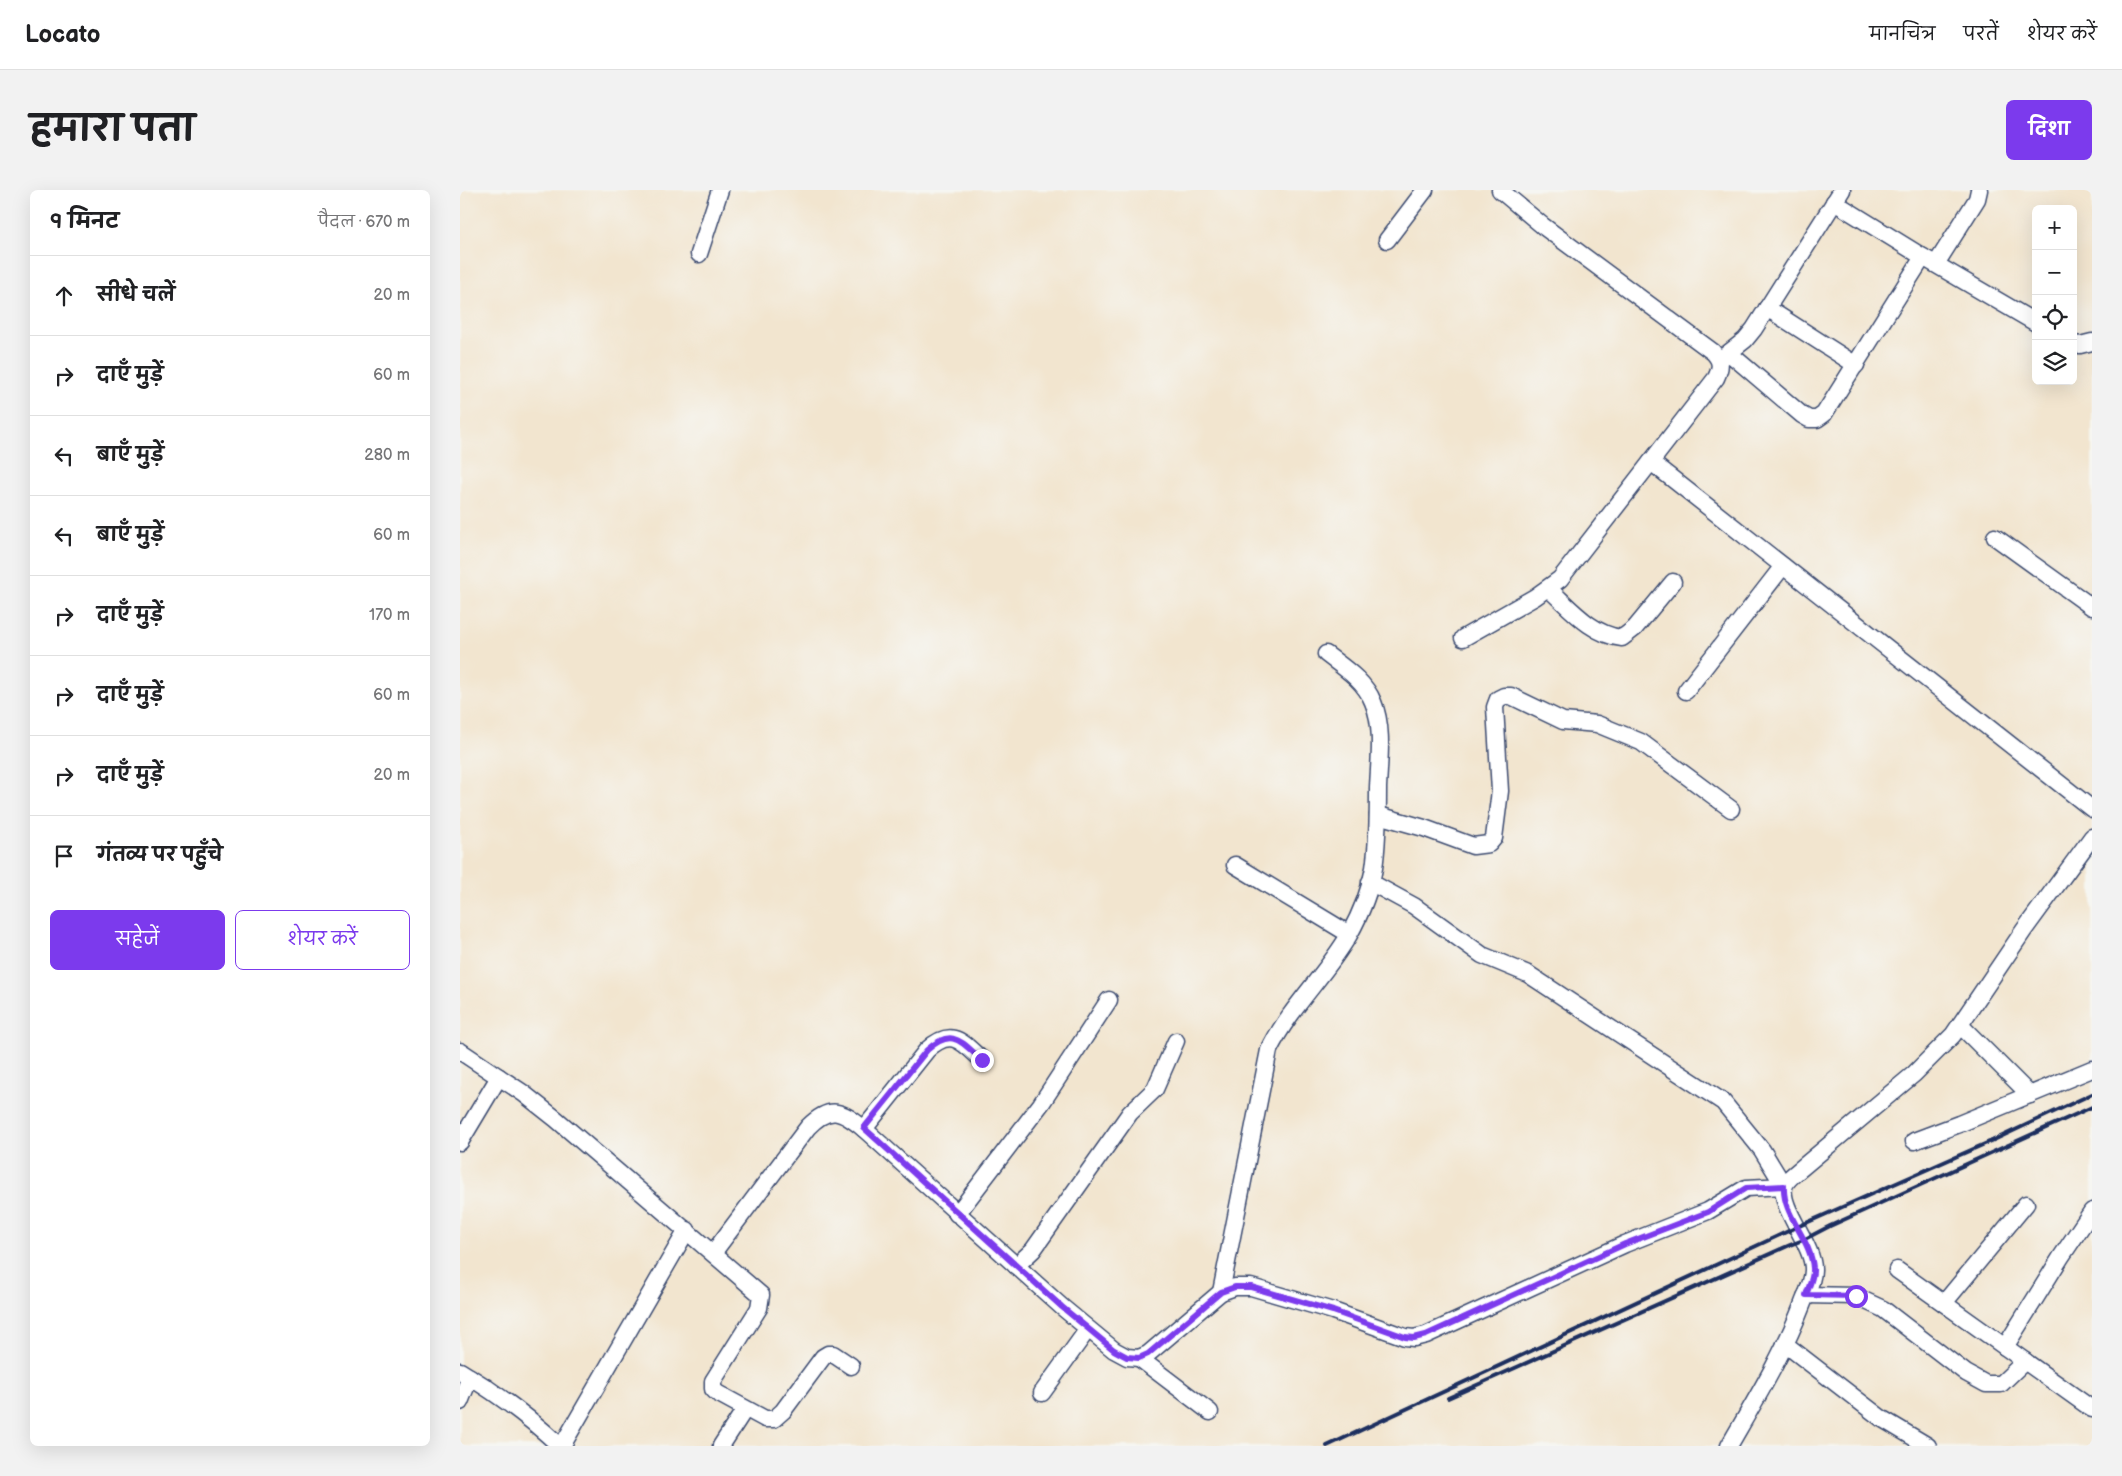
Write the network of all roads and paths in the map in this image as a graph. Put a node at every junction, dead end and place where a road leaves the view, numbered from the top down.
1 (720, 190) edge
2 (1425, 190) edge
3 (1500, 190) edge
4 (1979, 190) edge
5 (1838, 196) edge
6 (1387, 240) dead end
7 (699, 254) dead end
8 (1929, 260) junction
9 (1767, 308) junction
10 (2032, 321) edge
11 (2092, 342) edge
12 (2077, 345) edge
13 (1724, 357) junction
14 (1856, 365) junction
15 (1650, 462) junction
16 (1995, 537) dead end
17 (1783, 566) junction
18 (1673, 582) dead end
19 (1549, 589) junction
20 (2092, 607) edge
21 (1463, 638) dead end
22 (1326, 654) dead end
23 (1686, 691) dead end
24 (2092, 808) edge
25 (1731, 809) dead end
26 (1378, 815) junction
27 (2092, 837) edge
28 (1234, 865) dead end
29 (1370, 882) junction
30 (1349, 934) junction
31 (1109, 1000) dead end
32 (1960, 1025) junction
33 (1176, 1041) dead end
34 (460, 1051) edge
35 (982, 1060) dead end
36 (2092, 1069) edge
37 (499, 1077) junction
38 (2030, 1095) junction
39 (864, 1128) junction
40 (1914, 1140) dead end
41 (460, 1142) edge
42 (1784, 1186) junction
43 (2026, 1204) dead end
44 (2092, 1211) edge
45 (957, 1214) junction
46 (687, 1230) junction
47 (713, 1253) junction
48 (1016, 1266) junction
49 (1897, 1270) dead end
50 (1221, 1292) junction
51 (1806, 1295) junction
52 (1944, 1304) junction
53 (1088, 1329) junction
54 (1785, 1344) junction
55 (2005, 1347) junction
56 (1139, 1358) junction
57 (2025, 1361) junction
58 (851, 1366) dead end
59 (465, 1374) edge
60 (1042, 1393) dead end
61 (460, 1402) edge
62 (745, 1409) junction
63 (2092, 1409) edge
64 (1210, 1412) dead end
65 (561, 1446) edge
66 (721, 1446) edge
67 (1729, 1446) edge
68 (1928, 1446) edge

1 - 7 street
2 - 6 street
3 - 13 street
4 - 8 street
5 - 8 street
5 - 9 street
8 - 10 street
8 - 14 street
9 - 13 street
9 - 14 street
11 - 12 street
13 - 14 street
13 - 15 street
15 - 17 street
15 - 19 street
16 - 20 street
17 - 23 street
17 - 24 street
18 - 19 street
19 - 21 street
22 - 26 street
25 - 26 street
26 - 29 street
27 - 32 street
28 - 30 street
29 - 30 street
29 - 42 street
30 - 50 street
31 - 45 street
32 - 38 street
32 - 42 street
33 - 48 street
34 - 37 street
35 - 39 street
36 - 38 street
37 - 41 street
37 - 46 street
38 - 40 street
39 - 45 street
39 - 47 street
42 - 50 street
42 - 51 street
43 - 52 street
44 - 55 street
45 - 48 street
46 - 47 street
46 - 65 street
47 - 62 street
48 - 53 street
49 - 52 street
50 - 56 street
51 - 54 street
51 - 57 street
52 - 55 street
53 - 56 street
53 - 60 street
54 - 67 street
54 - 68 street
55 - 57 street
56 - 64 street
57 - 63 street
58 - 62 street
59 - 61 street
59 - 65 street
62 - 66 street

